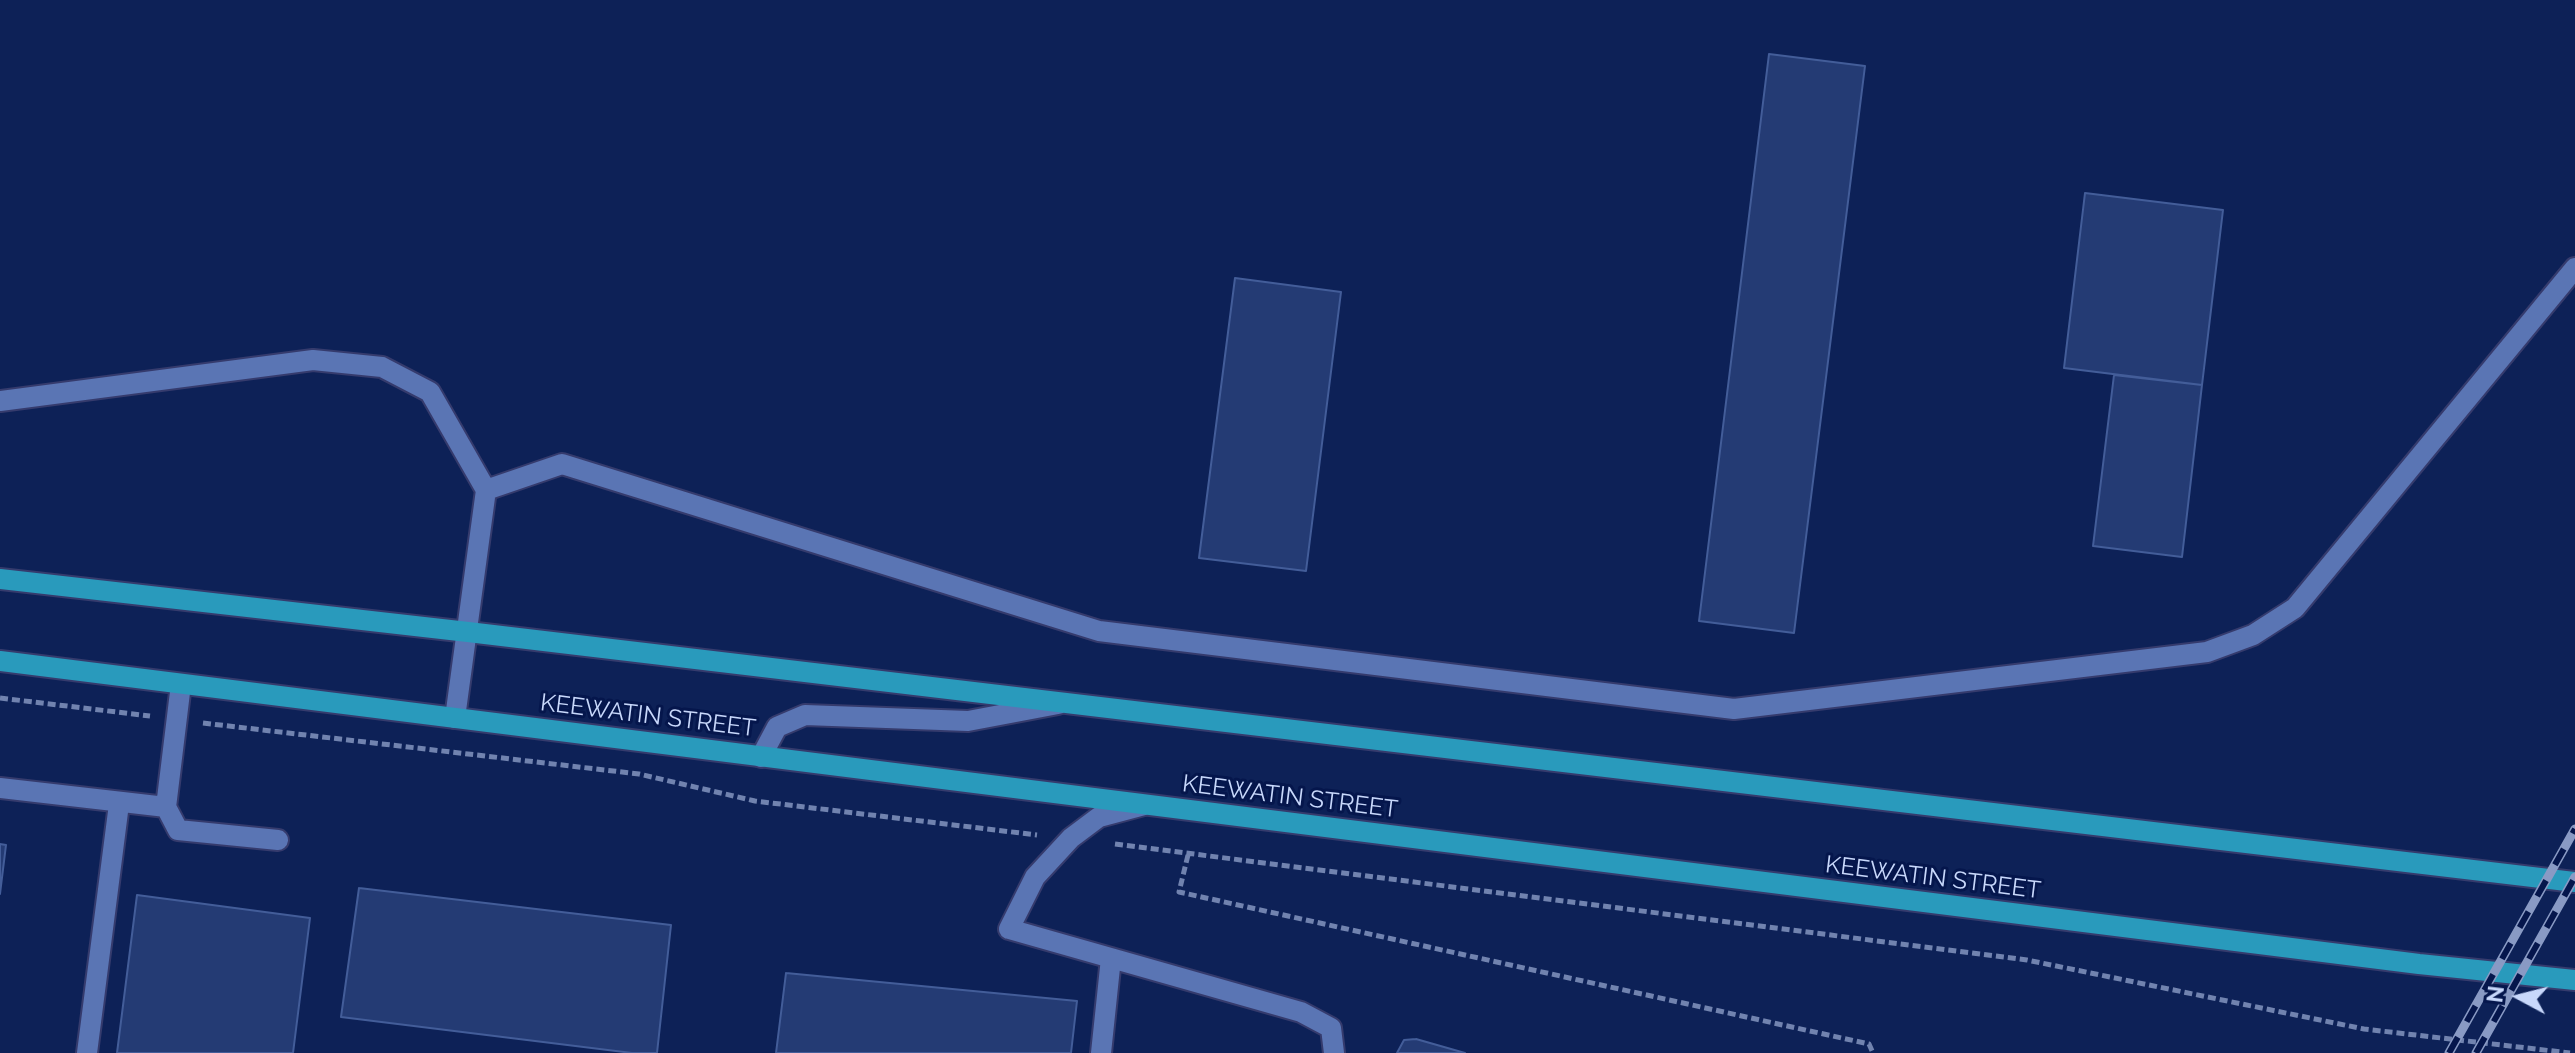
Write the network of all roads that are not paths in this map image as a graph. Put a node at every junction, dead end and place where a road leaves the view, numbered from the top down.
1 (2575, 268) edge
2 (0, 401) edge
3 (486, 490) junction
4 (0, 579) edge
5 (468, 632) junction
6 (0, 661) edge
7 (181, 684) junction
8 (1066, 703) junction
9 (455, 718) junction
10 (761, 757) junction
11 (0, 788) edge
12 (119, 804) junction
13 (1144, 805) junction
14 (166, 807) junction
15 (278, 840) dead end
16 (2575, 882) edge
17 (1111, 958) junction
18 (2575, 980) edge
19 (87, 1053) edge
20 (1101, 1053) edge
21 (1334, 1053) edge

1 - 3 lane
2 - 3 lane
3 - 5 lane
4 - 5 main road
5 - 8 main road
5 - 9 lane
6 - 7 main road, KEEWATIN STREET
7 - 9 main road, KEEWATIN STREET
7 - 14 lane
8 - 10 lane
8 - 16 main road
9 - 10 main road, KEEWATIN STREET
10 - 13 main road, KEEWATIN STREET
11 - 12 lane
12 - 14 lane
12 - 19 lane
13 - 17 lane
13 - 18 main road, KEEWATIN STREET
14 - 15 lane
17 - 20 lane
17 - 21 lane

